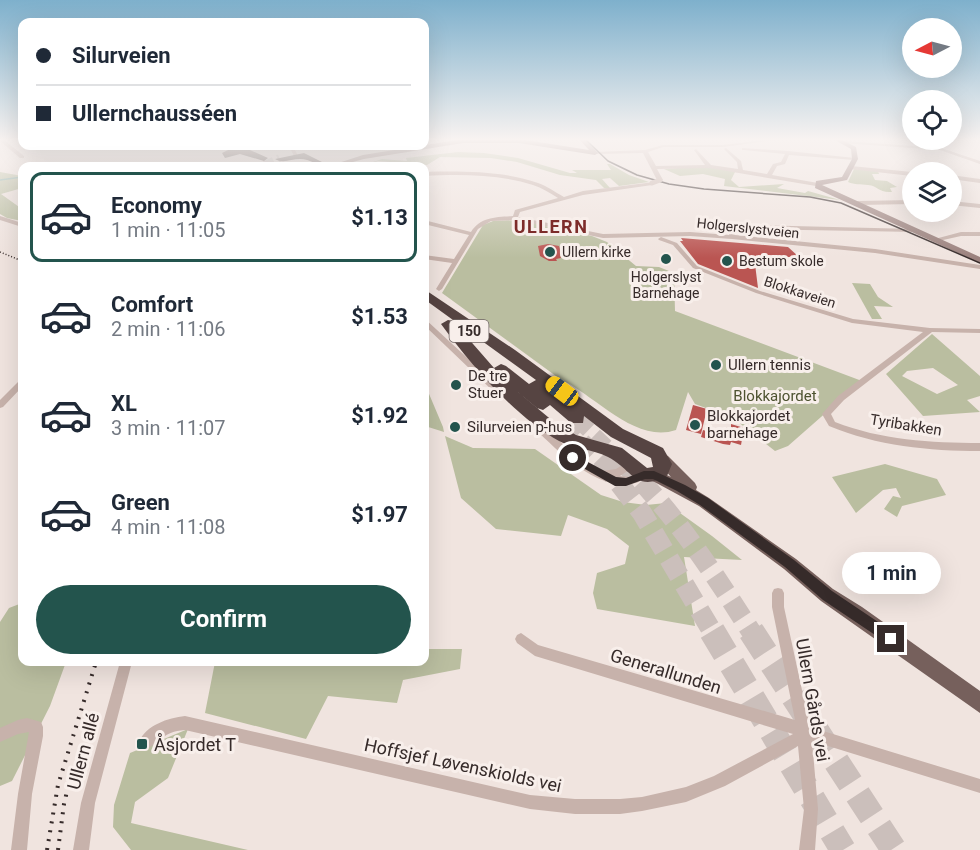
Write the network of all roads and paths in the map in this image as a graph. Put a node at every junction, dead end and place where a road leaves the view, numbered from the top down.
1 (501, 179) edge
2 (659, 179) edge
3 (776, 179) edge
4 (845, 179) edge
5 (963, 179) edge
6 (980, 181) edge
7 (816, 184) junction
8 (562, 198) junction
9 (902, 202) edge
10 (858, 203) junction
11 (962, 204) edge
12 (980, 206) edge
13 (0, 218) edge
14 (515, 218) junction
15 (429, 223) edge
16 (18, 224) edge
17 (914, 231) junction
18 (471, 234) junction
19 (980, 234) edge
20 (642, 235) junction
21 (732, 237) junction
22 (934, 240) junction
23 (429, 258) edge
24 (980, 260) edge
25 (455, 261) junction
26 (980, 267) edge
27 (429, 292) edge
28 (429, 308) edge
29 (448, 324) junction
30 (429, 325) edge
31 (930, 330) junction
32 (980, 331) edge
33 (18, 387) edge
34 (0, 405) edge
35 (980, 447) edge
36 (643, 448) junction
37 (628, 462) junction
38 (654, 470) junction
39 (602, 475) junction
40 (778, 593) dead end
41 (521, 639) dead end
42 (125, 666) edge
43 (980, 703) edge
44 (804, 733) junction
45 (0, 735) edge
46 (146, 742) dead end
47 (980, 786) edge
48 (19, 850) edge
49 (81, 850) edge
50 (807, 850) edge

1 - 8 street
2 - 8 street, bridge
3 - 7 street
4 - 7 street
5 - 6 street
7 - 10 street
8 - 14 street
9 - 10 street
10 - 17 street
11 - 12 street
13 - 16 street
14 - 18 street
14 - 20 street, Holgerslystveien
15 - 18 street
17 - 21 street
17 - 22 street
18 - 25 street
19 - 22 street
20 - 21 street, Holgerslystveien
20 - 31 street, Blokkaveien
21 - 26 street, Holgerslystveien
22 - 24 street
23 - 25 street
25 - 27 street
27 - 29 highway, 150
27 - 36 highway
28 - 29 highway, 150
29 - 37 highway
30 - 39 street
31 - 32 street, Blokkaveien
31 - 35 street, Tyribakken
33 - 34 street
36 - 37 highway
36 - 38 highway
37 - 38 highway
37 - 39 street
38 - 39 street
38 - 43 main road
40 - 44 street, Ullern Gårds vei
41 - 44 street, Generallunden
42 - 49 street, Ullern allé
44 - 46 street, Hoffsjef Løvenskiolds vei
44 - 47 street
44 - 50 street, Ullern Gårds vei
45 - 48 street

